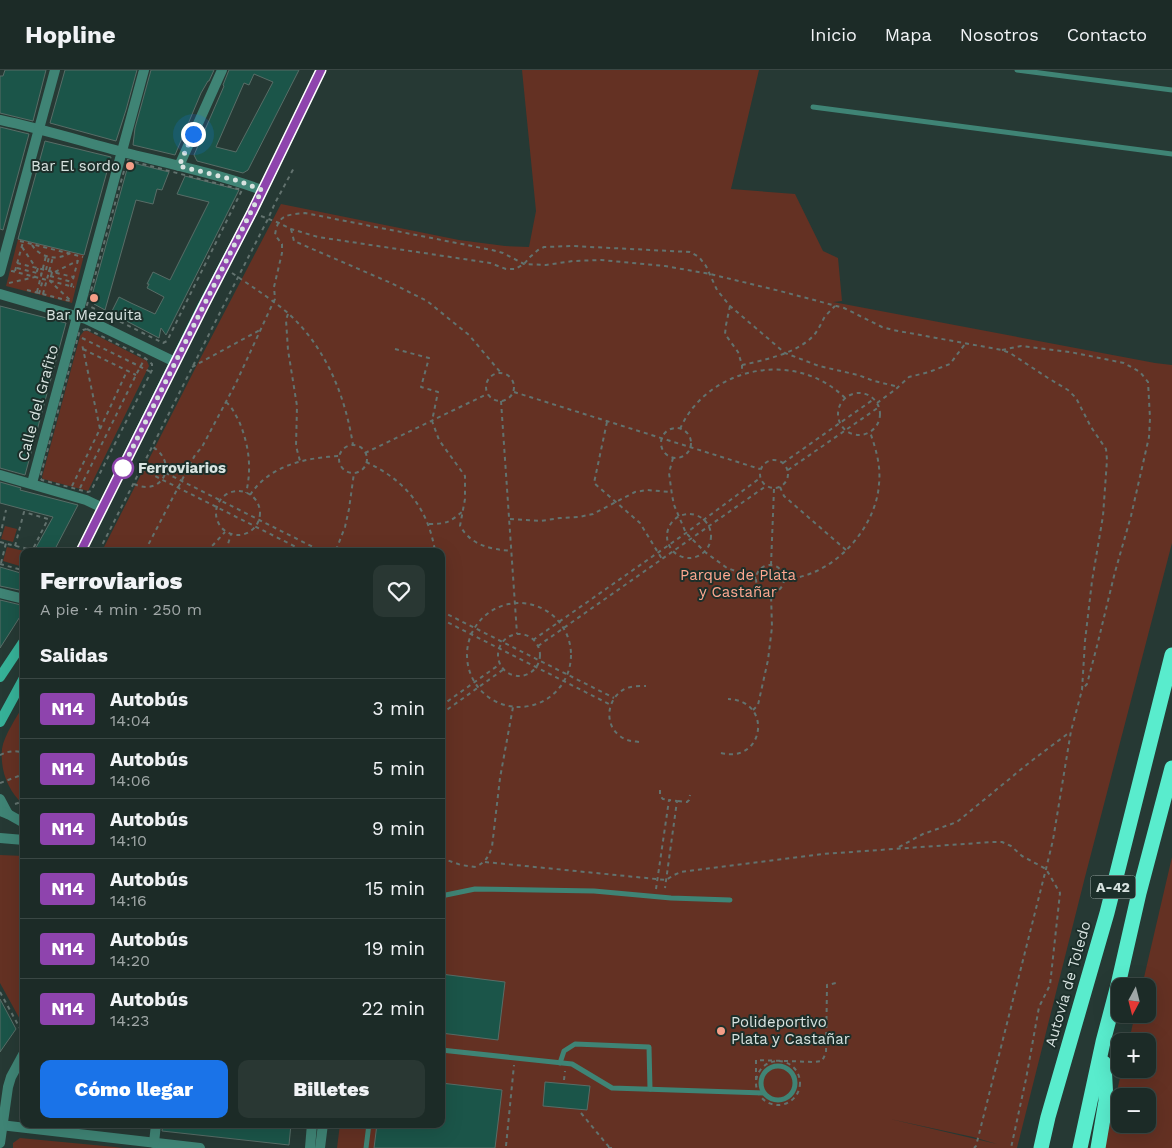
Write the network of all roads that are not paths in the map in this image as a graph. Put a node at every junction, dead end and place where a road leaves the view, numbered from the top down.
1 (55, 70) edge
2 (144, 70) edge
3 (222, 70) edge
4 (321, 70) edge
5 (1016, 70) edge
6 (1172, 90) edge
7 (813, 107) dead end
8 (0, 120) edge
9 (38, 128) junction
10 (122, 152) junction
11 (1172, 154) edge
12 (179, 166) junction
13 (262, 190) junction
14 (0, 272) edge
15 (0, 294) edge
16 (76, 316) junction
17 (175, 362) junction
18 (0, 475) edge
19 (32, 483) junction
20 (103, 508) junction
21 (83, 548) edge
22 (0, 593) edge
23 (20, 598) edge
24 (20, 647) edge
25 (1172, 655) edge
26 (0, 677) edge
27 (20, 685) edge
28 (0, 722) edge
29 (1172, 768) edge
30 (0, 799) edge
31 (4, 812) edge
32 (20, 821) edge
33 (0, 838) edge
34 (20, 840) edge
35 (445, 895) edge
36 (730, 900) dead end
37 (1103, 1042) junction
38 (445, 1050) edge
39 (20, 1060) edge
40 (560, 1063) junction
41 (650, 1090) junction
42 (764, 1093) junction
43 (1, 1125) edge
44 (20, 1127) edge
45 (26, 1128) edge
46 (156, 1128) edge
47 (312, 1128) edge
48 (322, 1128) edge
49 (368, 1128) edge
50 (154, 1143) junction
51 (0, 1144) edge
52 (200, 1148) edge
53 (310, 1148) edge
54 (320, 1148) edge
55 (366, 1148) edge
56 (1041, 1148) edge
57 (1080, 1148) edge
58 (1098, 1148) edge

1 - 9 street
2 - 10 street, Calle del Grafito
3 - 12 street
4 - 13 main road
5 - 6 lane
7 - 11 lane
8 - 9 street
9 - 10 street
9 - 14 street
10 - 12 street
10 - 16 street, Calle del Grafito
12 - 13 street
13 - 17 main road
15 - 16 street
16 - 17 street
16 - 19 street, Calle del Grafito
17 - 20 main road
18 - 19 street
19 - 20 street
20 - 21 main road
22 - 23 street
24 - 26 main road
25 - 56 highway, Autovía de Toledo / A-42
27 - 28 main road
29 - 37 highway, A-42
30 - 31 street
31 - 32 street
33 - 34 street
35 - 36 lane
37 - 57 highway, A-42
37 - 58 highway
38 - 40 lane
39 - 43 street
40 - 41 lane
40 - 41 lane
41 - 42 lane
42 - 42 lane
43 - 44 street
43 - 51 street
45 - 50 street
46 - 50 street
47 - 53 street
48 - 54 street
49 - 55 lane
50 - 52 street

